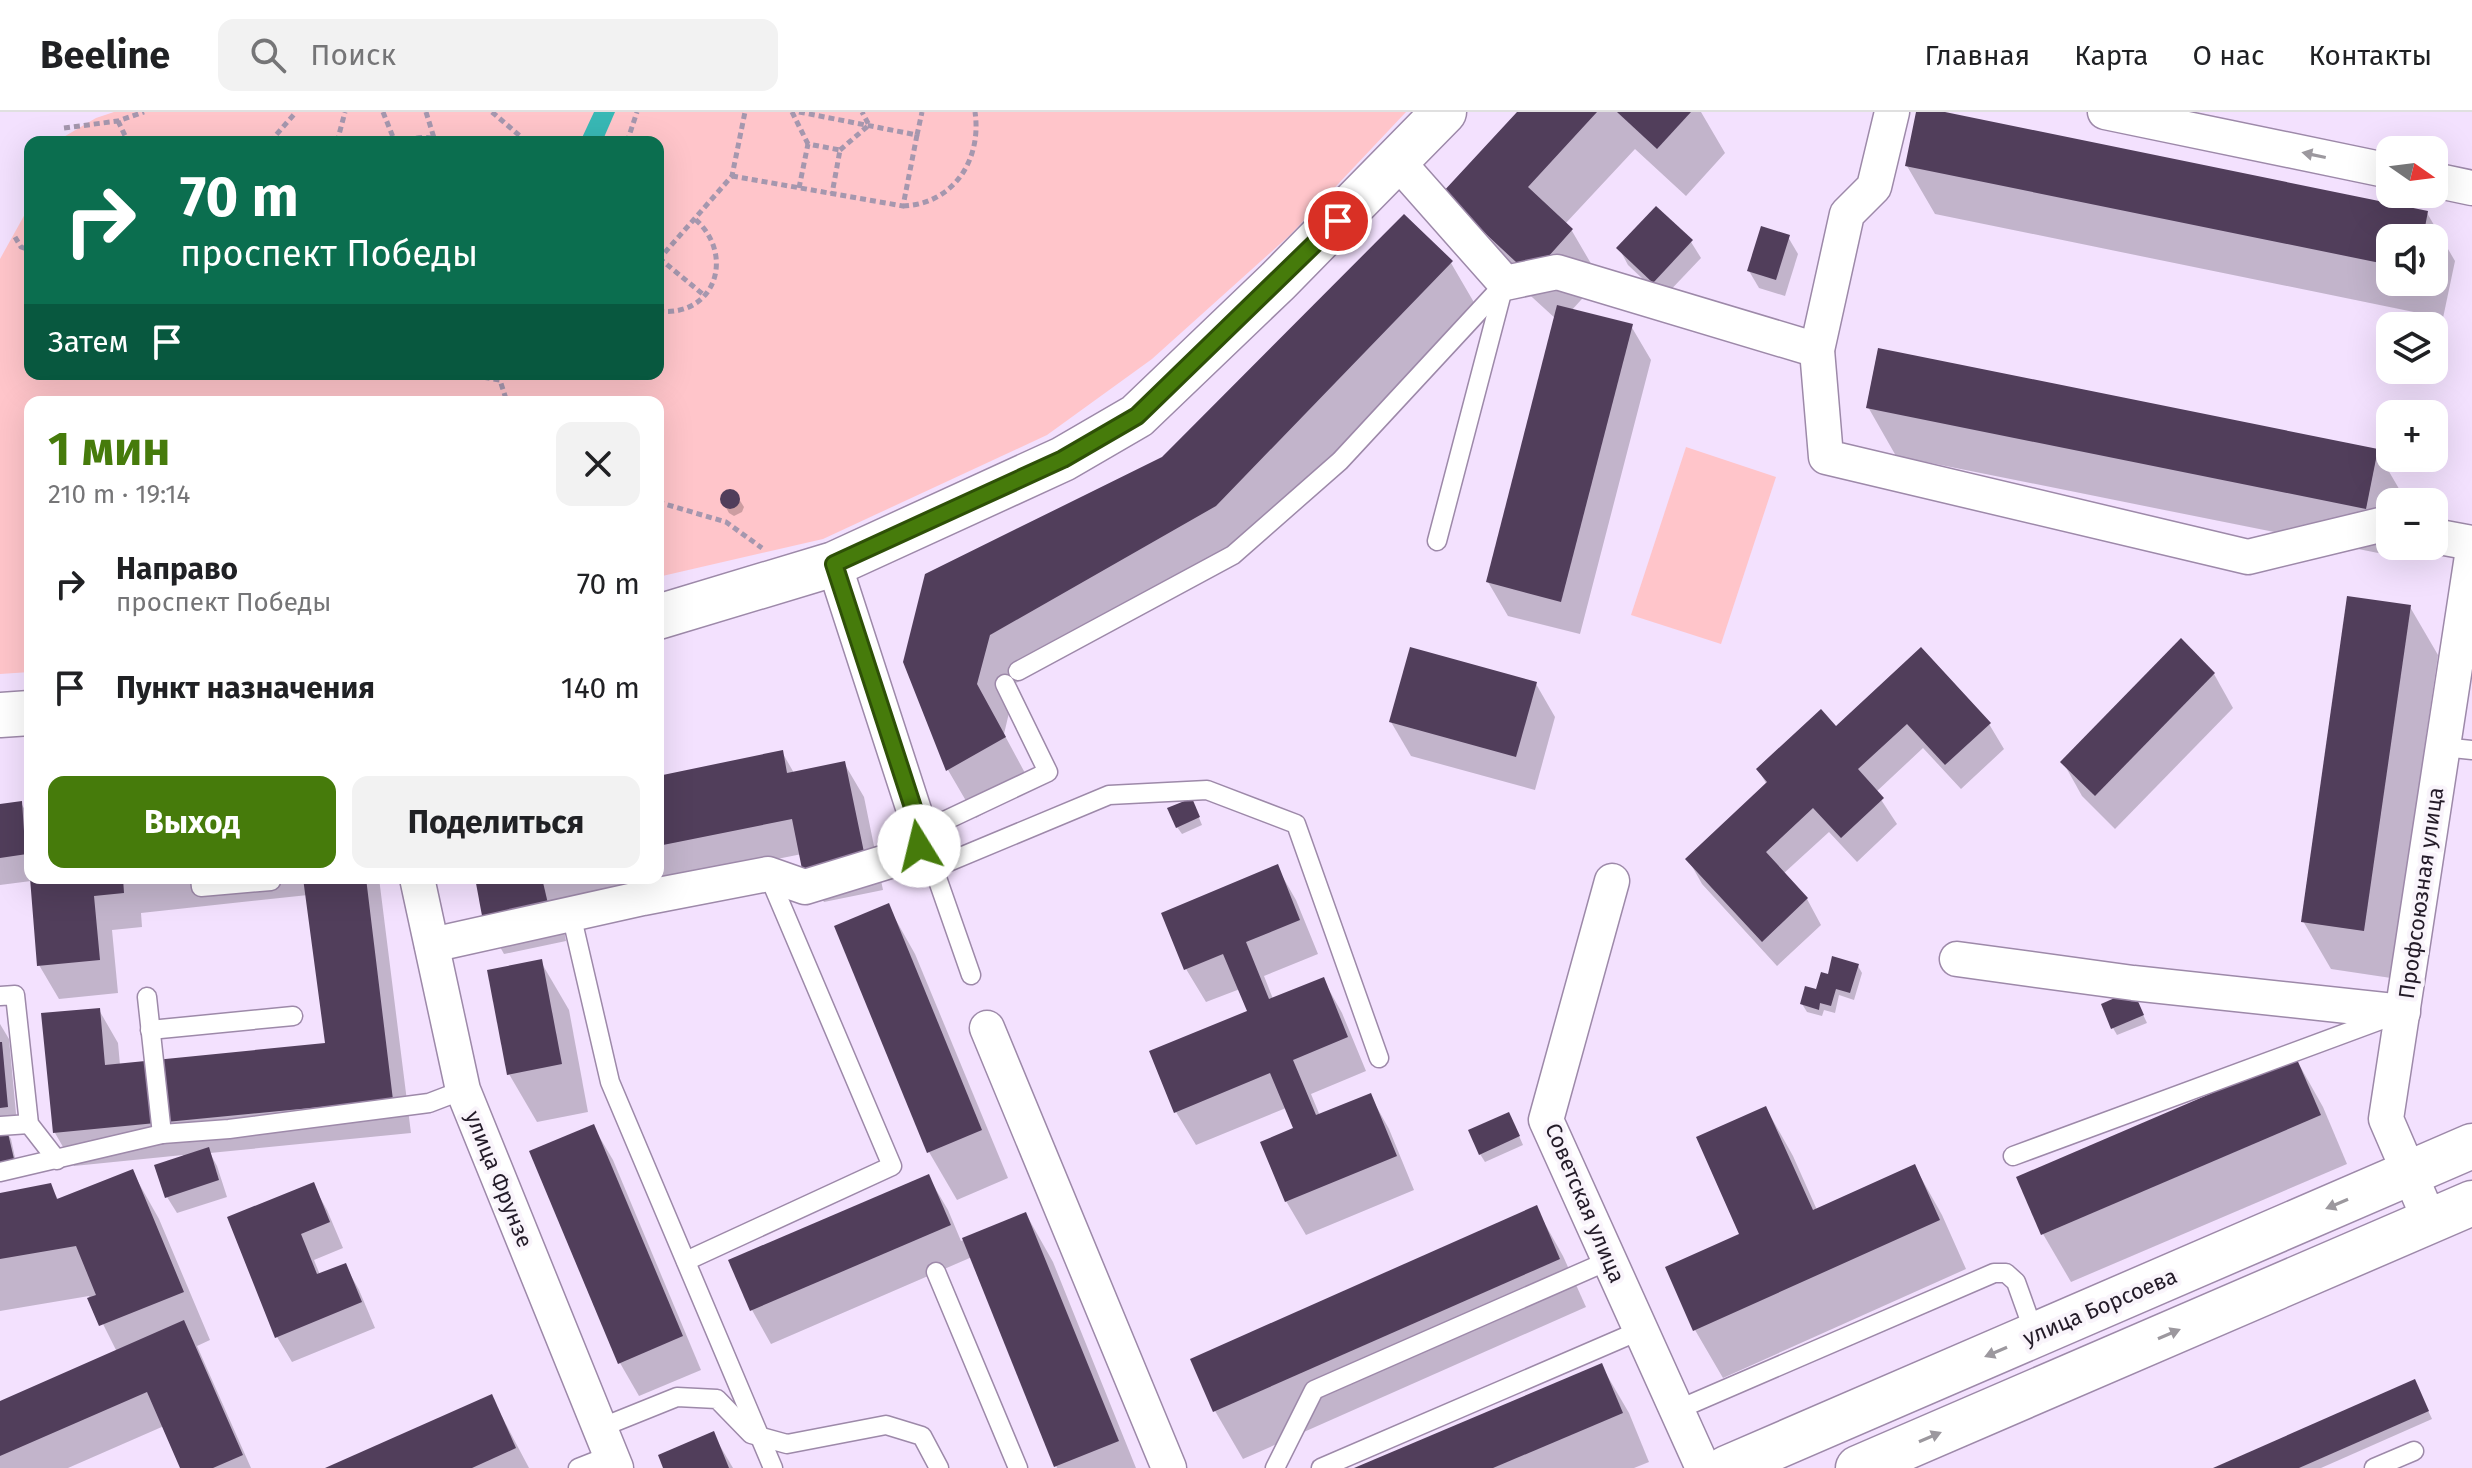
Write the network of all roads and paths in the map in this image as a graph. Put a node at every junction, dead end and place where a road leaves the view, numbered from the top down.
1 (144, 112) edge
2 (296, 112) edge
3 (345, 112) edge
4 (383, 112) edge
5 (426, 112) edge
6 (492, 112) edge
7 (637, 112) edge
8 (745, 112) edge
9 (792, 112) edge
10 (799, 112) edge
11 (862, 112) edge
12 (922, 112) edge
13 (975, 112) edge
14 (1444, 112) edge
15 (1892, 112) edge
16 (2105, 112) edge
17 (118, 121) junction
18 (869, 125) junction
19 (64, 128) dead end
20 (917, 135) junction
21 (125, 136) edge
22 (275, 136) edge
23 (339, 136) edge
24 (393, 136) edge
25 (433, 136) edge
26 (520, 136) edge
27 (629, 136) edge
28 (808, 144) junction
29 (840, 150) junction
30 (1397, 161) junction
31 (2376, 168) edge
32 (732, 176) junction
33 (2448, 183) edge
34 (799, 188) junction
35 (2472, 188) edge
36 (832, 194) junction
37 (903, 206) junction
38 (695, 219) junction
39 (15, 237) dead end
40 (24, 248) edge
41 (664, 253) edge
42 (664, 262) edge
43 (1505, 283) junction
44 (705, 296) junction
45 (664, 311) edge
46 (1817, 350) junction
47 (664, 504) edge
48 (2376, 526) edge
49 (1437, 541) dead end
50 (2448, 544) edge
51 (763, 549) dead end
52 (2472, 558) edge
53 (834, 564) junction
54 (664, 615) edge
55 (24, 713) edge
56 (0, 715) edge
57 (2457, 748) edge
58 (921, 832) junction
59 (934, 868) junction
60 (768, 874) junction
61 (1612, 881) dead end
62 (201, 884) edge
63 (236, 884) edge
64 (418, 884) edge
65 (571, 914) junction
66 (432, 945) junction
67 (1957, 959) dead end
68 (971, 975) dead end
69 (0, 996) edge
70 (147, 997) dead end
71 (2403, 1012) junction
72 (293, 1016) dead end
73 (987, 1028) dead end
74 (150, 1030) junction
75 (1379, 1058) dead end
76 (463, 1090) junction
77 (29, 1124) junction
78 (0, 1126) edge
79 (162, 1134) junction
80 (2472, 1146) edge
81 (2013, 1156) dead end
82 (57, 1160) junction
83 (0, 1172) edge
84 (2409, 1173) junction
85 (2472, 1203) edge
86 (2430, 1221) junction
87 (1610, 1260) junction
88 (686, 1261) junction
89 (936, 1272) dead end
90 (1641, 1330) junction
91 (2035, 1335) junction
92 (1677, 1410) junction
93 (761, 1437) junction
94 (609, 1450) edge
95 (2414, 1451) dead end
96 (578, 1468) edge
97 (773, 1468) edge
98 (939, 1468) edge
99 (1018, 1468) edge
100 (1169, 1468) edge
101 (1275, 1468) edge
102 (1321, 1468) edge
103 (1703, 1468) edge
104 (1727, 1468) edge
105 (1858, 1468) edge
106 (2374, 1468) edge

1 - 17 path
2 - 22 path
3 - 23 path
4 - 24 path
5 - 25 path
6 - 26 path
7 - 27 path
8 - 32 path
9 - 28 path
10 - 18 path
11 - 18 path
12 - 20 path
13 - 37 path
14 - 30 main road
15 - 46 street
31 -> 16 street
17 - 19 path
17 - 21 path
18 - 20 path
18 - 29 path
20 - 37 path
28 - 29 path
28 - 34 path
29 - 36 path
30 - 43 street
30 - 53 main road
32 - 34 path
32 - 38 path
33 - 35 street
34 - 36 path
36 - 37 path
38 - 41 path
38 - 44 path
39 - 40 path
42 - 44 path
43 - 46 street
43 - 49 lane
43 - 58 lane
44 - 45 path
46 - 48 street
47 - 51 path
50 - 52 street
52 - 57 street, Профсоюзная улица
53 - 54 main road
53 - 58 street
55 - 56 main road
57 - 71 street, Профсоюзная улица
58 - 59 lane
58 - 60 street
59 - 68 lane
59 - 75 lane
60 - 65 street
60 - 88 lane
61 - 87 street, Советская улица
62 - 63 lane
64 - 66 street, улица Фрунзе
65 - 66 street
65 - 88 lane
66 - 76 street, улица Фрунзе
67 - 71 street
69 - 77 lane
70 - 74 lane
71 - 81 lane
71 - 84 street, Профсоюзная улица
72 - 74 lane
73 - 100 street
74 - 79 lane
76 - 79 lane
76 - 94 street, улица Фрунзе
77 - 78 lane
77 - 82 lane
79 - 82 lane
80 - 84 main road, улица Борсоева
82 - 83 lane
84 - 86 street, Профсоюзная улица
84 -> 91 main road, улица Борсоева
85 - 86 main road
105 -> 86 main road
87 - 90 street, Советская улица
87 - 101 lane
88 - 93 lane
89 - 99 lane
90 - 92 street, Советская улица
90 - 102 lane
91 - 92 lane
91 -> 104 main road, улица Борсоева
92 - 103 street, Советская улица
93 - 94 lane
93 - 97 lane
93 - 98 lane
94 - 96 lane
95 - 106 lane

